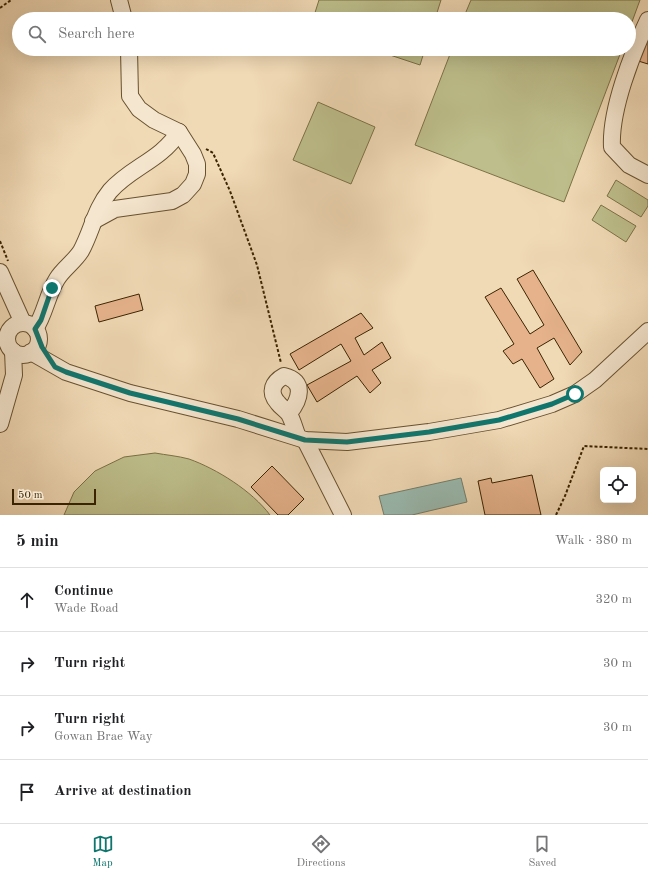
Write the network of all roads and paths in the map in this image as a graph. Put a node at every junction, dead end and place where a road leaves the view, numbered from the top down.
1 (11, 0) edge
2 (119, 0) edge
3 (0, 8) edge
4 (122, 12) edge
5 (648, 20) edge
6 (636, 47) edge
7 (129, 56) edge
8 (633, 56) edge
9 (179, 132) junction
10 (200, 145) dead end
11 (648, 175) edge
12 (93, 222) junction
13 (0, 272) edge
14 (648, 331) edge
15 (22, 337) edge
16 (8, 350) edge
17 (14, 374) junction
18 (284, 376) junction
19 (289, 413) junction
20 (0, 424) edge
21 (301, 438) junction
22 (648, 449) edge
23 (344, 515) edge
24 (556, 515) edge

1 - 3 path
2 - 4 street
5 - 6 street
7 - 9 street
8 - 11 street
9 - 12 street
9 - 12 street
10 - 18 path
12 - 15 street
13 - 15 street
14 - 21 street
15 - 16 street
15 - 17 street
15 - 21 street
16 - 17 street
17 - 20 street
18 - 19 street
18 - 19 street
19 - 21 street
21 - 23 street
22 - 24 path

